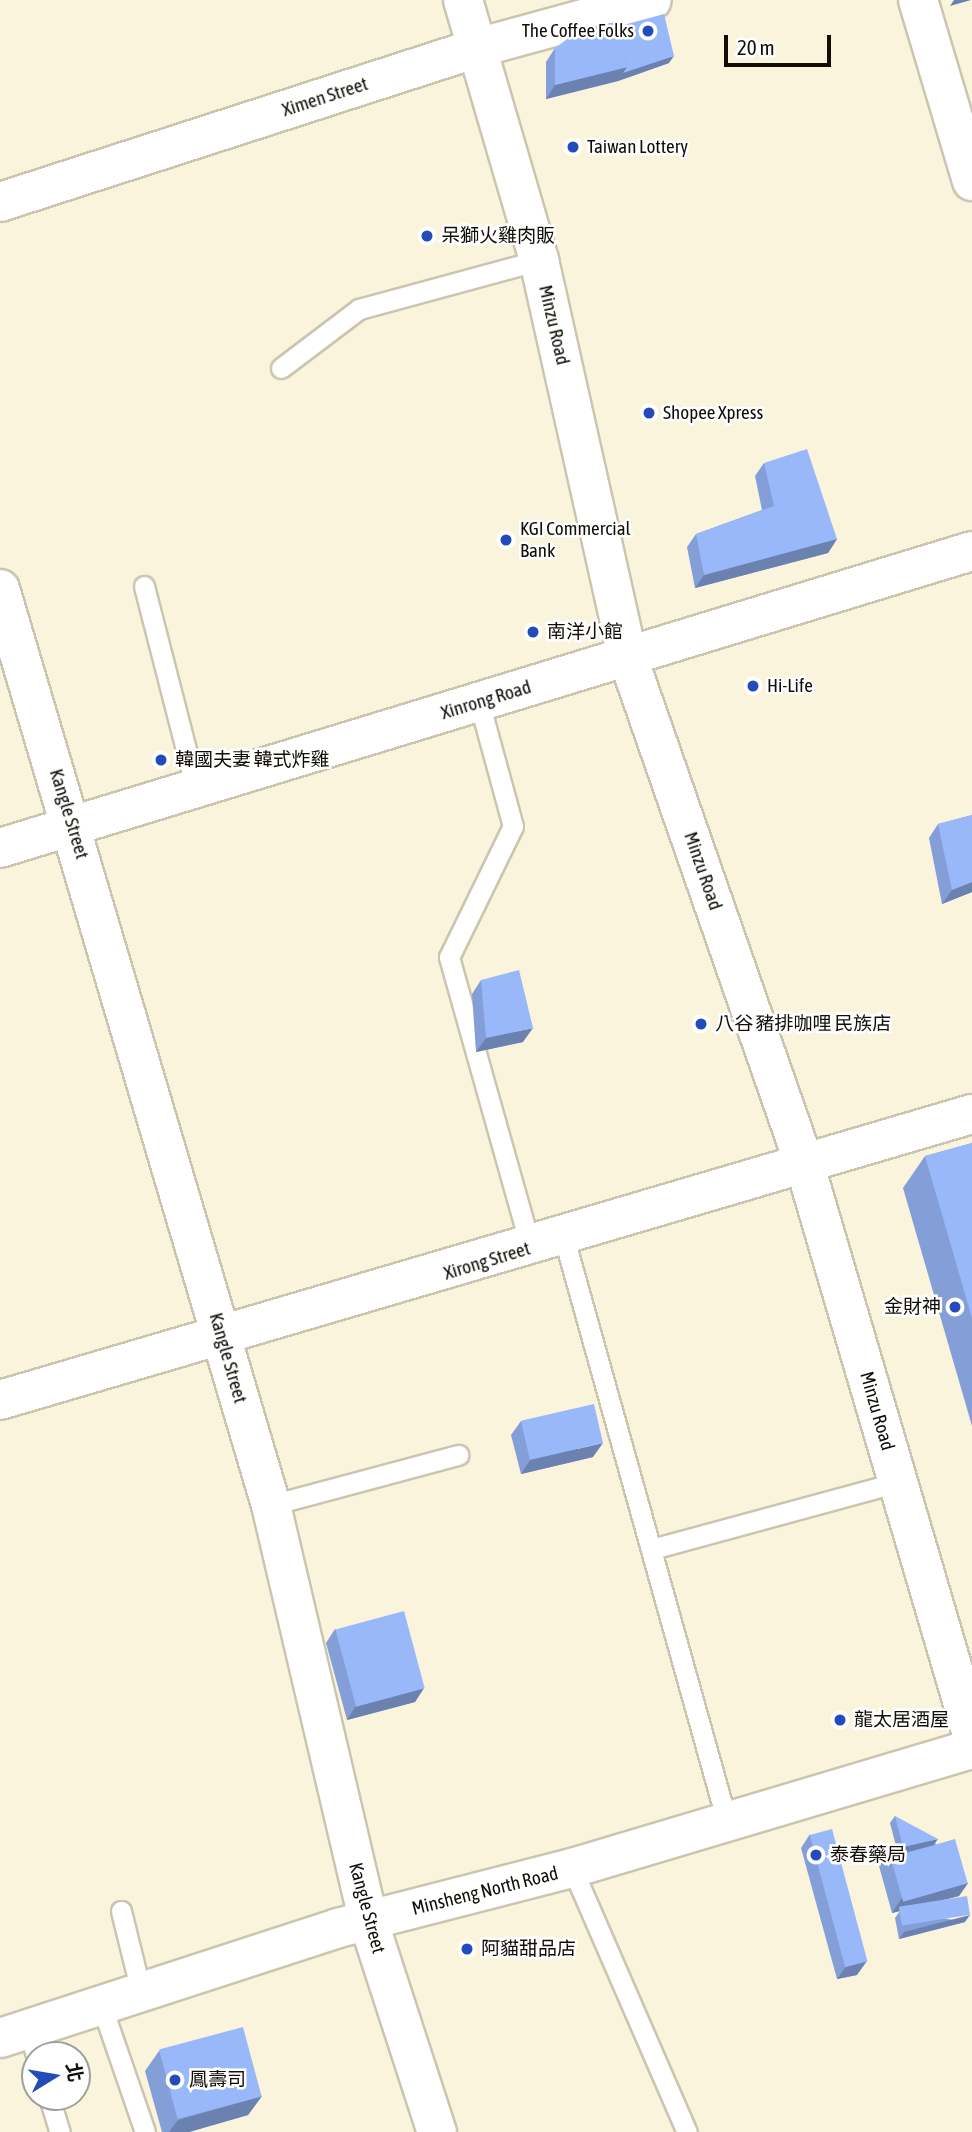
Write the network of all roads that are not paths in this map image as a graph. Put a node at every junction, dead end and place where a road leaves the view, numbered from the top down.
1 (463, 0) edge
2 (652, 0) edge
3 (918, 0) edge
4 (477, 48) junction
5 (972, 181) edge
6 (0, 202) edge
7 (539, 260) junction
8 (281, 368) dead end
9 (972, 551) edge
10 (144, 586) dead end
11 (0, 589) edge
12 (628, 658) junction
13 (479, 702) junction
14 (196, 788) junction
15 (73, 825) junction
16 (0, 848) edge
17 (972, 1114) edge
18 (805, 1166) junction
19 (548, 1243) junction
20 (222, 1339) junction
21 (0, 1400) edge
22 (458, 1455) dead end
23 (898, 1482) junction
24 (271, 1505) junction
25 (652, 1549) junction
26 (972, 1734) edge
27 (972, 1749) edge
28 (727, 1822) junction
29 (572, 1868) junction
30 (121, 1910) dead end
31 (368, 1920) junction
32 (142, 1996) junction
33 (102, 2007) junction
34 (21, 2041) edge
35 (53, 2111) edge
36 (60, 2132) edge
37 (145, 2132) edge
38 (437, 2132) edge
39 (687, 2132) edge

1 - 4 street, Minzu Road
2 - 4 street, Ximen Street
3 - 5 street
4 - 6 street, Ximen Street
4 - 7 street, Minzu Road
7 - 8 lane
7 - 12 street, Minzu Road
9 - 12 street, Xinrong Road
10 - 14 lane
11 - 15 street, Kangle Street
12 - 13 street, Xinrong Road
12 - 18 street, Minzu Road
13 - 14 street, Xinrong Road
13 - 19 lane
14 - 15 street, Xinrong Road
15 - 16 street, Xinrong Road
15 - 20 street, Kangle Street
17 - 18 street, Xirong Street
18 - 19 street, Xirong Street
18 - 23 street, Minzu Road
19 - 20 street, Xirong Street
19 - 25 lane
20 - 21 street, Xirong Street
20 - 24 street, Kangle Street
22 - 24 lane
23 - 25 lane
23 - 26 street, Minzu Road
24 - 31 street, Kangle Street
25 - 28 lane
27 - 28 street, Minsheng North Road
28 - 29 street, Minsheng North Road
29 - 31 street, Minsheng North Road
29 - 39 lane
30 - 32 lane
31 - 32 street, Minsheng North Road
31 - 38 street, Kangle Street
32 - 33 street, Minsheng North Road
33 - 34 street, Minsheng North Road
33 - 37 lane
35 - 36 lane

